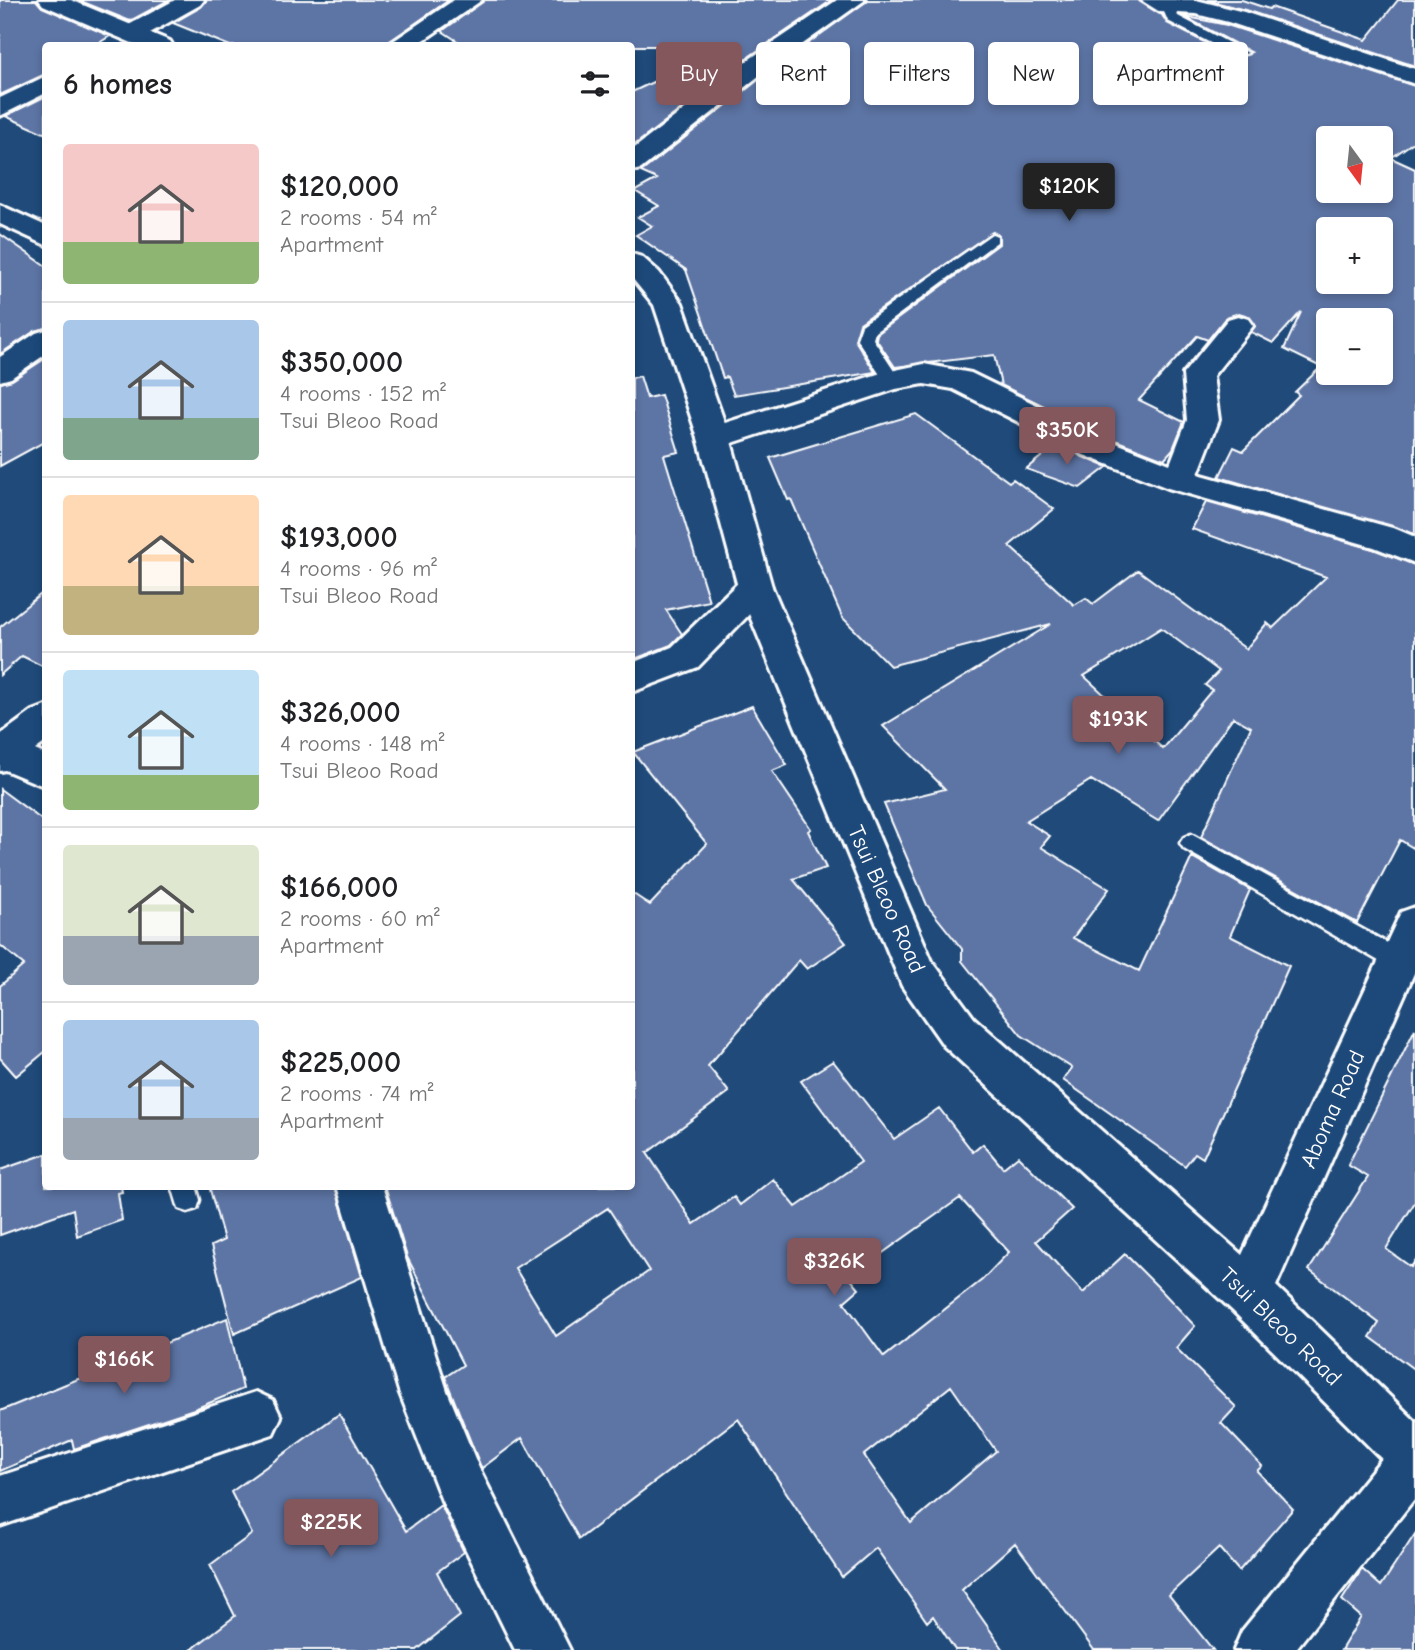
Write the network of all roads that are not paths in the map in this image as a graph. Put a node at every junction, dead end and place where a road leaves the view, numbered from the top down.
1 (51, 0) edge
2 (192, 0) edge
3 (470, 0) edge
4 (853, 0) edge
5 (1160, 4) edge
6 (128, 38) edge
7 (402, 42) edge
8 (1221, 42) edge
9 (1415, 76) edge
10 (42, 85) edge
11 (0, 108) edge
12 (635, 161) edge
13 (0, 213) edge
14 (42, 235) edge
15 (992, 239) dead end
16 (635, 266) edge
17 (1238, 326) dead end
18 (42, 343) edge
19 (0, 371) edge
20 (892, 380) junction
21 (715, 438) junction
22 (1179, 480) junction
23 (1415, 551) edge
24 (755, 587) junction
25 (635, 677) edge
26 (42, 724) edge
27 (2, 754) edge
28 (42, 770) edge
29 (1191, 843) dead end
30 (1407, 943) edge
31 (360, 1190) edge
32 (1249, 1293) junction
33 (256, 1417) dead end
34 (1415, 1457) edge
35 (0, 1501) edge
36 (543, 1650) edge
37 (1261, 1650) edge

1 - 6 street
2 - 6 street
3 - 7 street
4 - 12 street
5 - 8 lane
5 - 9 street
10 - 11 street
13 - 14 street
15 - 20 lane
16 - 21 street, Tsui Bleoo Road
17 - 22 street
18 - 19 street
20 - 21 street
20 - 22 street
21 - 24 street, Tsui Bleoo Road
22 - 23 street
24 - 25 street
24 - 32 street, Tsui Bleoo Road
26 - 27 street
27 - 28 street
29 - 30 lane
30 - 32 street, Aboma Road
31 - 36 street
32 - 34 street, Tsui Bleoo Road
33 - 35 street
34 - 37 street

